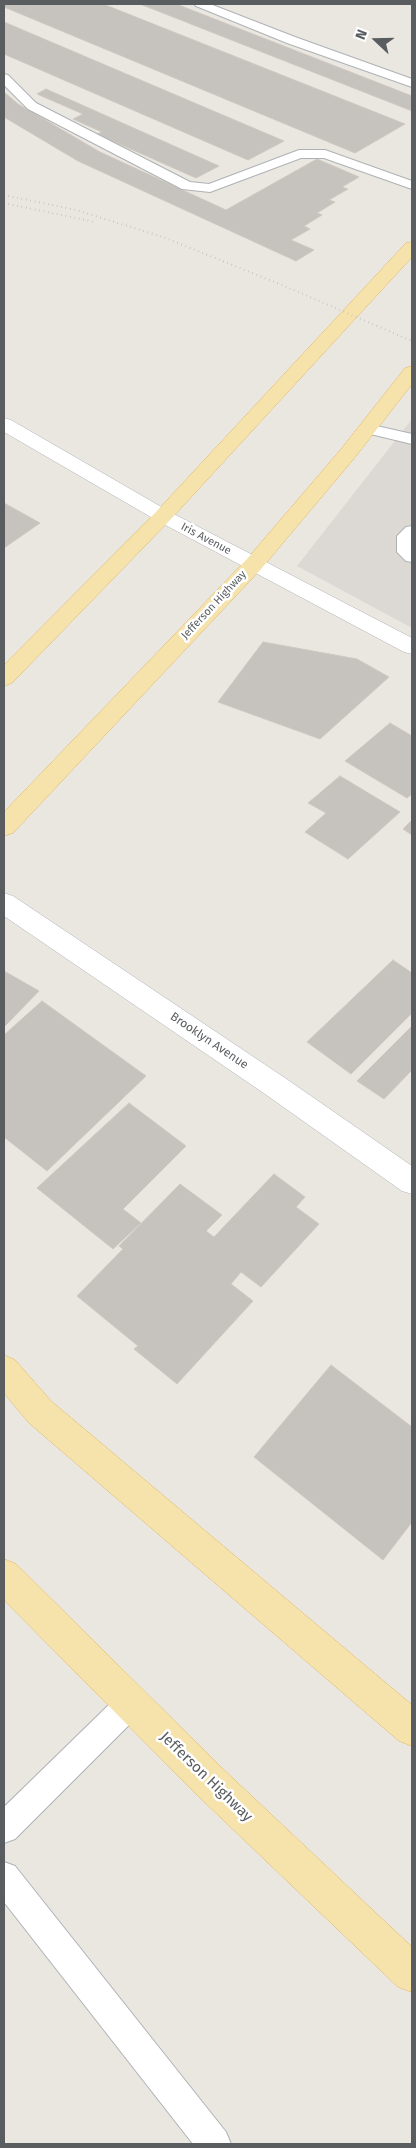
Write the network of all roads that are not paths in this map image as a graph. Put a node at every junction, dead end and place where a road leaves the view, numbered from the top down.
1 (200, 4) edge
2 (4, 78) edge
3 (412, 83) edge
4 (412, 185) edge
5 (412, 247) edge
6 (412, 372) edge
7 (4, 424) edge
8 (368, 429) junction
9 (412, 439) edge
10 (163, 516) junction
11 (412, 531) edge
12 (412, 556) edge
13 (254, 564) junction
14 (412, 647) edge
15 (4, 678) edge
16 (4, 827) edge
17 (4, 903) edge
18 (412, 1182) edge
19 (4, 1370) edge
20 (4, 1576) edge
21 (131, 1703) junction
22 (412, 1728) edge
23 (4, 1828) edge
24 (4, 1877) edge
25 (412, 1972) edge
26 (214, 2144) edge

1 - 3 lane
2 - 4 lane
5 - 10 main road
6 - 8 main road, Jefferson Highway
7 - 10 street, Iris Avenue
8 - 9 lane
8 - 13 main road, Jefferson Highway
10 - 13 street, Iris Avenue
10 - 15 main road
11 - 12 lane
13 - 14 street, Iris Avenue
13 - 16 main road, Jefferson Highway
17 - 18 street, Brooklyn Avenue
19 - 22 main road
20 - 21 main road, Jefferson Highway
21 - 23 lane
21 - 25 main road, Jefferson Highway
24 - 26 lane

